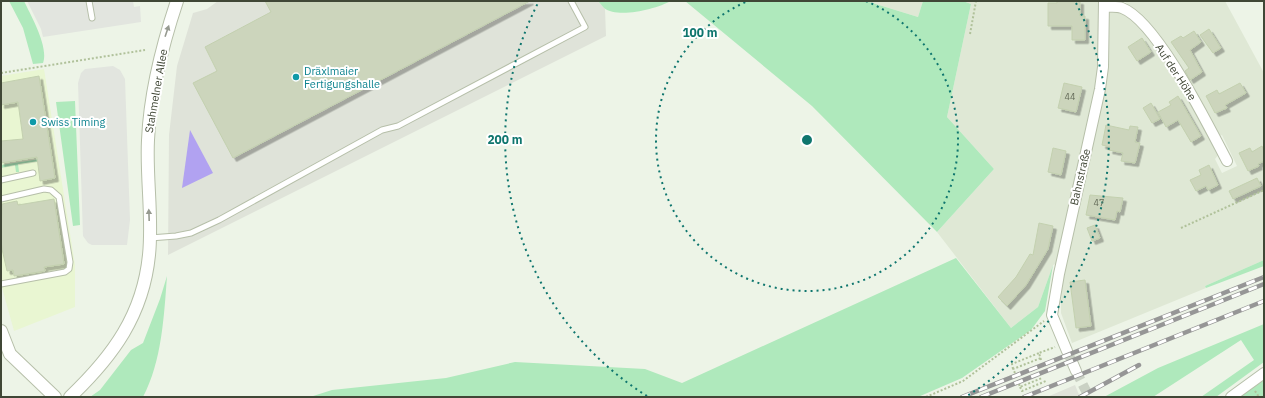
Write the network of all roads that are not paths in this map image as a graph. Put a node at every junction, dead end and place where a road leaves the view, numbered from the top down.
1 (89, 1) edge
2 (177, 1) edge
3 (571, 1) edge
4 (1104, 4) edge
5 (92, 18) dead end
6 (1227, 161) dead end
7 (33, 173) dead end
8 (1, 180) edge
9 (1, 199) edge
10 (149, 238) junction
11 (1, 284) edge
12 (1, 331) edge
13 (1066, 347) tunnel mouth
14 (1264, 373) edge
15 (55, 397) edge
16 (70, 397) edge
17 (1231, 397) edge

1 - 5 lane
10 -> 2 street, Stahmelner Allee
3 - 10 lane
4 - 6 street, Auf der Höhe
4 - 13 street, Bahnstraße
7 - 8 lane
9 - 11 lane
10 - 16 street, Stahmelner Allee
12 - 15 street
14 - 17 street

